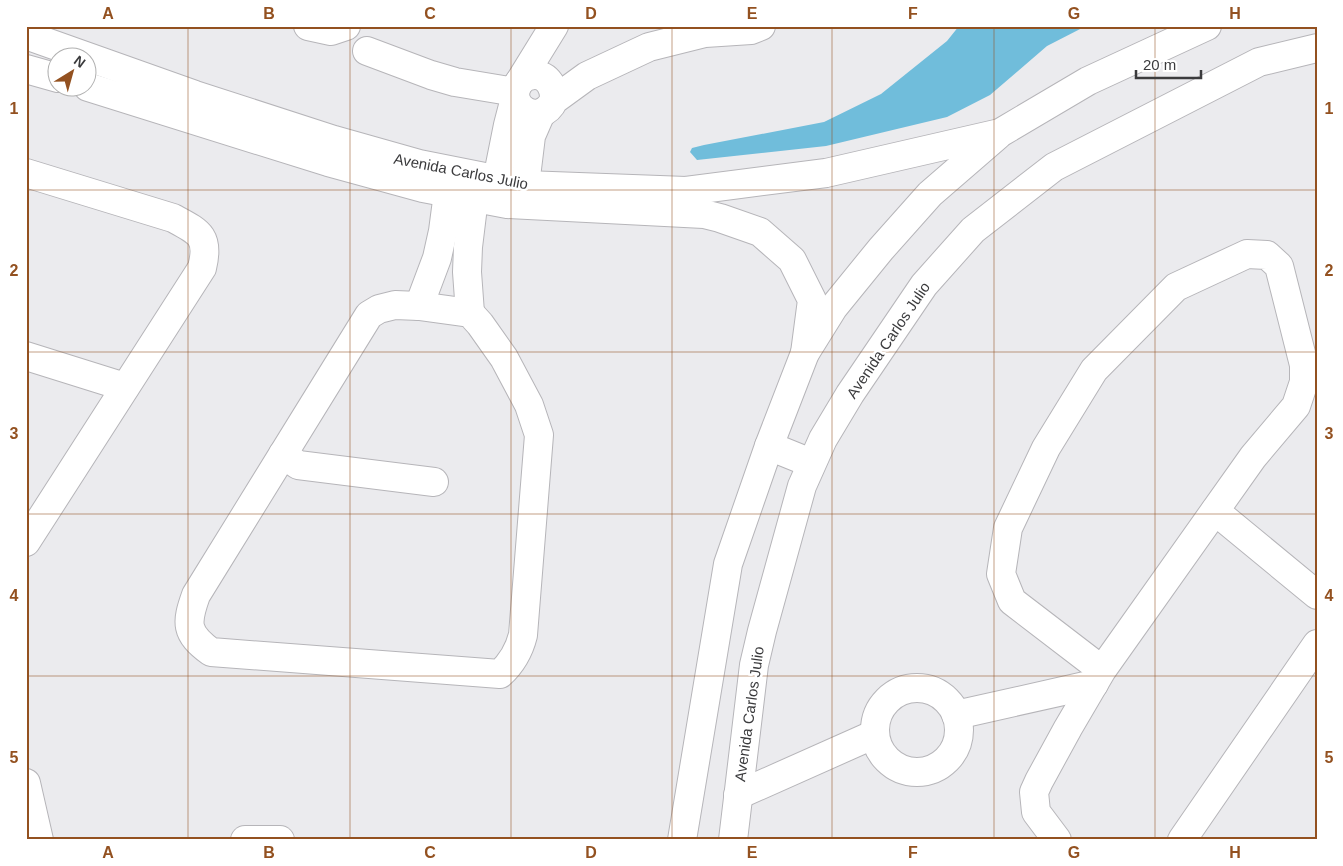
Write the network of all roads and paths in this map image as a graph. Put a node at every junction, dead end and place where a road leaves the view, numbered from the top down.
1 (308, 26) edge
2 (346, 26) edge
3 (554, 26) edge
4 (762, 26) edge
5 (1207, 26) edge
6 (26, 35) edge
7 (1317, 48) edge
8 (366, 51) dead end
9 (26, 69) edge
10 (48, 75) edge
11 (98, 90) edge
12 (516, 92) junction
13 (547, 106) junction
14 (1000, 133) junction
15 (331, 151) junction
16 (26, 173) edge
17 (498, 180) junction
18 (525, 185) junction
19 (733, 185) junction
20 (448, 193) junction
21 (474, 198) junction
22 (736, 223) junction
23 (420, 306) junction
24 (470, 313) junction
25 (805, 353) junction
26 (26, 356) edge
27 (125, 387) junction
28 (769, 446) junction
29 (283, 454) junction
30 (811, 463) junction
31 (434, 482) dead end
32 (1215, 511) junction
33 (26, 542) edge
34 (1317, 595) edge
35 (1317, 644) edge
36 (1098, 677) junction
37 (956, 715) junction
38 (875, 734) junction
39 (26, 783) edge
40 (738, 795) junction
41 (249, 839) edge
42 (40, 840) edge
43 (280, 840) edge
44 (682, 840) edge
45 (732, 840) edge
46 (1057, 840) edge
47 (1182, 840) edge

1 - 2 street
3 - 12 street
4 - 13 street
5 - 14 street, Avenida Carlos Julio
6 - 15 street, Avenida Carlos Julio
7 - 30 street, Avenida Carlos Julio
8 - 12 street
9 - 10 street
11 - 15 street, Avenida Carlos Julio
12 - 13 street
12 - 17 street
13 - 18 street
14 - 19 street, Avenida Carlos Julio
14 - 25 street, Avenida Carlos Julio
15 - 17 street, Avenida Carlos Julio
15 - 20 street, Avenida Carlos Julio
16 - 27 street
17 - 18 street, Avenida Carlos Julio
18 - 19 street, Avenida Carlos Julio
19 - 22 street
20 - 21 street, Avenida Carlos Julio
20 - 23 street
21 - 22 street, Avenida Carlos Julio
21 - 24 street
22 - 25 street, Avenida Carlos Julio
23 - 24 street
23 - 29 street
24 - 29 street
25 - 28 street, Avenida Carlos Julio
26 - 27 street
27 - 33 street
28 - 30 street
28 - 44 street, Avenida Carlos Julio
29 - 31 street
30 - 40 street, Avenida Carlos Julio
32 - 34 street
32 - 36 street
32 - 36 street
35 - 47 street
36 - 37 street
36 - 46 street
37 - 38 street
37 - 38 street
38 - 40 street
39 - 42 street
40 - 45 street, Avenida Carlos Julio
41 - 43 street

